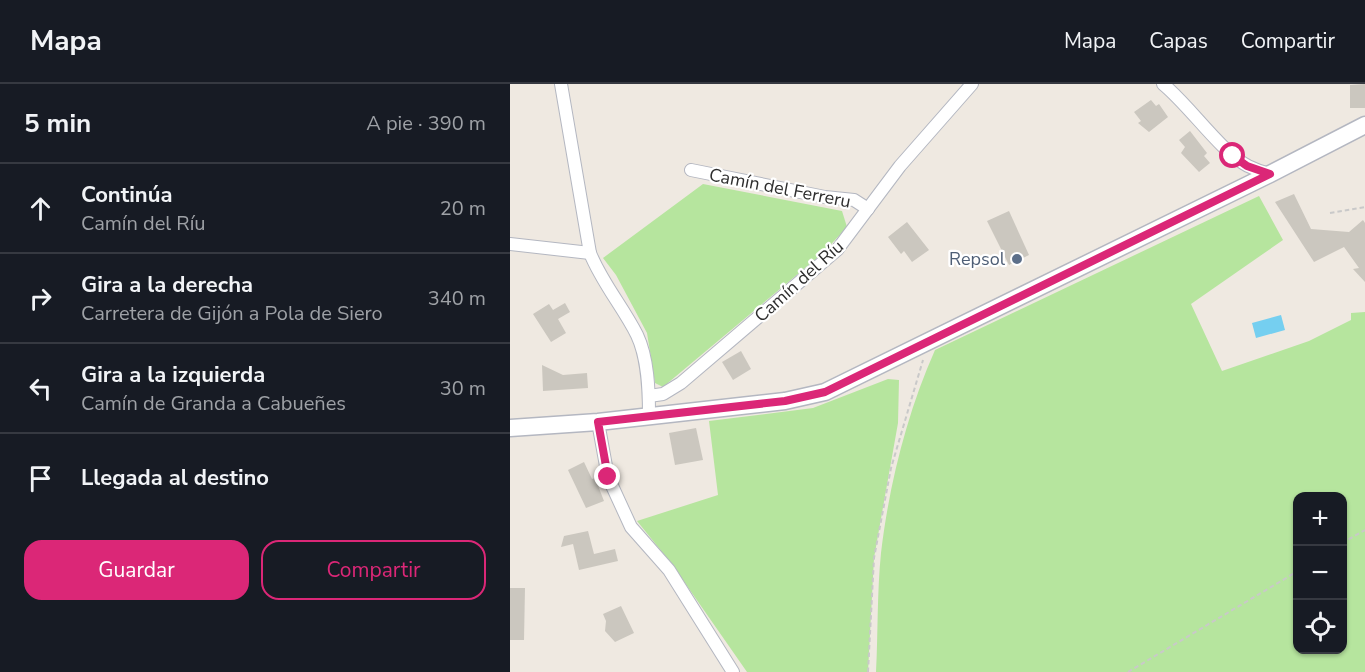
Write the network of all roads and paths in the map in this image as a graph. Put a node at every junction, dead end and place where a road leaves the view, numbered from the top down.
1 (561, 84) edge
2 (972, 84) edge
3 (1163, 84) edge
4 (1365, 125) edge
5 (691, 170) dead end
6 (1270, 174) junction
7 (1365, 207) edge
8 (867, 209) junction
9 (1330, 213) dead end
10 (510, 244) edge
11 (590, 253) junction
12 (927, 342) junction
13 (649, 396) junction
14 (649, 415) junction
15 (598, 422) junction
16 (510, 428) edge
17 (1365, 530) edge
18 (1347, 540) edge
19 (1293, 574) edge
20 (733, 672) edge
21 (868, 672) edge
22 (1128, 672) edge

1 - 11 street
2 - 8 street, Camín del Ríu
3 - 6 street
4 - 6 street
5 - 8 street, Camín del Ferreru
6 - 12 street
7 - 9 path
8 - 13 street, Camín del Ríu
10 - 11 street
11 - 13 street
12 - 14 street
12 - 21 path
13 - 14 street
14 - 15 street
15 - 16 street
15 - 20 street
17 - 18 path
19 - 22 path

